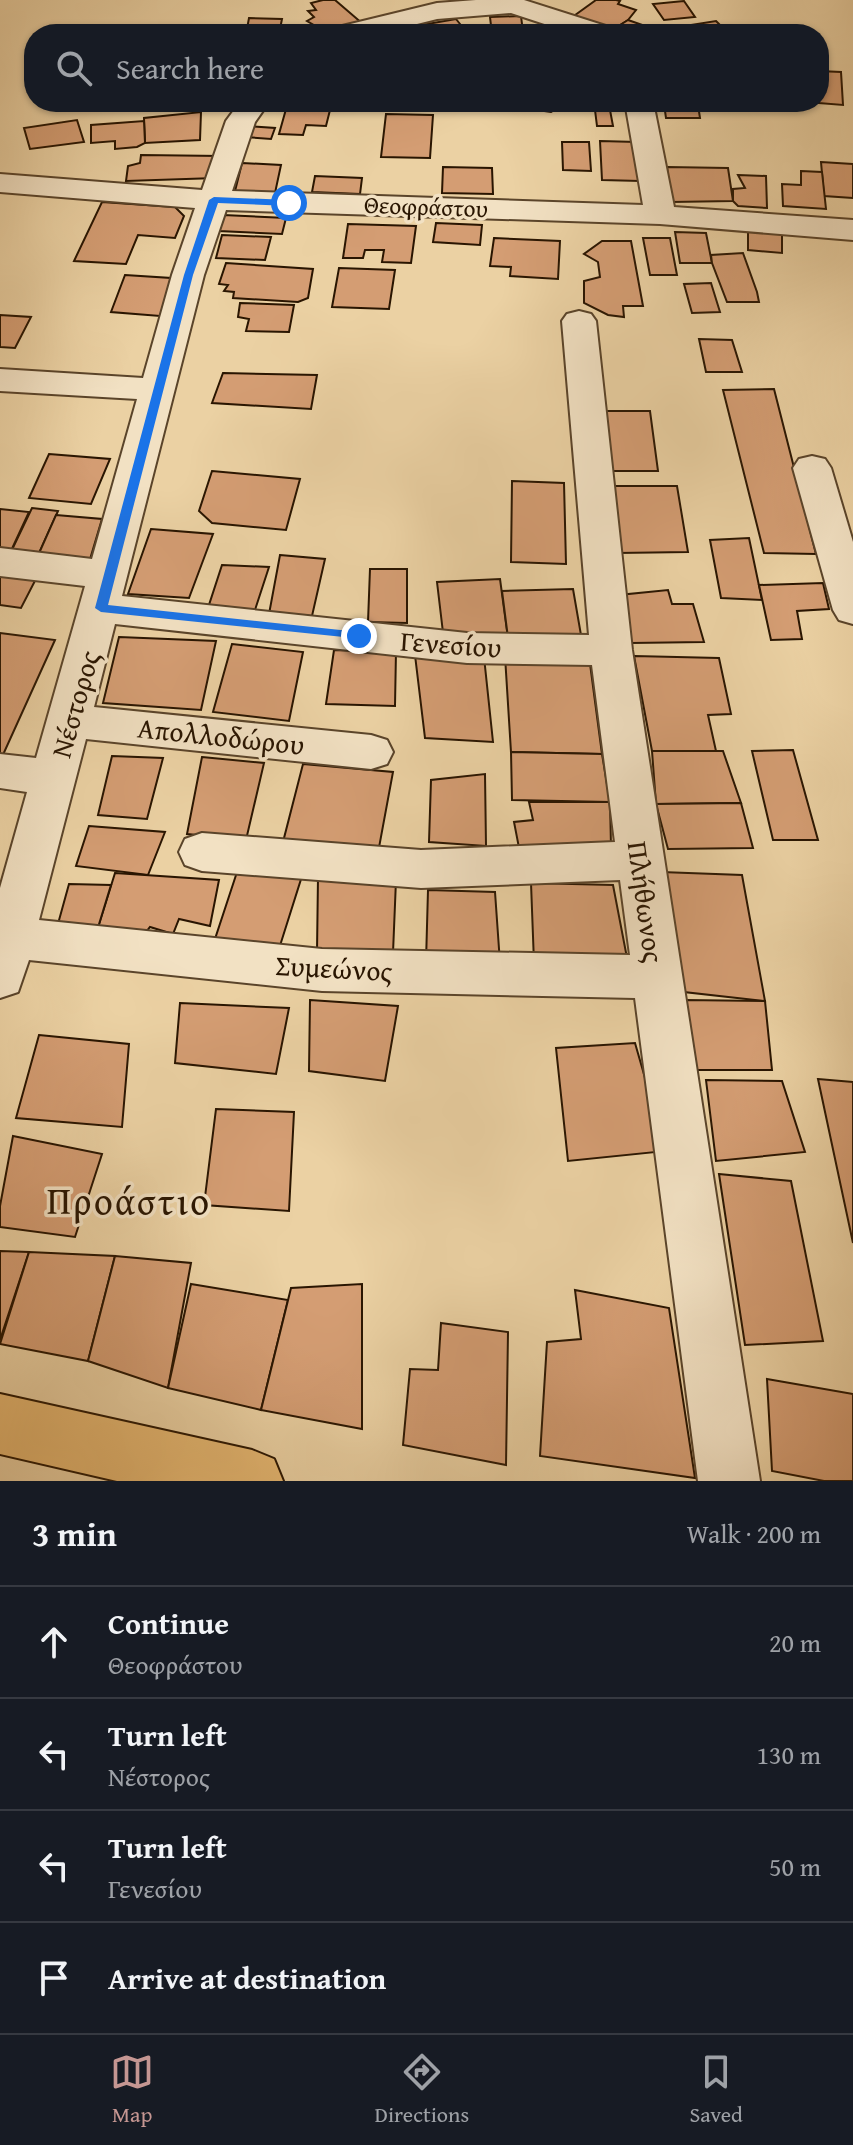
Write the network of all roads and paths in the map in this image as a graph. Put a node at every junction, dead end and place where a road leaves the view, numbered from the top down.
1 (384, 24) edge
2 (571, 24) edge
3 (248, 112) edge
4 (641, 112) edge
5 (0, 183) edge
6 (214, 200) junction
7 (660, 215) junction
8 (853, 230) edge
9 (579, 321) dead end
10 (0, 380) edge
11 (159, 390) junction
12 (812, 468) dead end
13 (0, 562) edge
14 (106, 591) junction
15 (853, 610) edge
16 (611, 650) junction
17 (70, 721) junction
18 (371, 752) dead end
19 (0, 771) edge
20 (54, 778) junction
21 (202, 852) dead end
22 (639, 860) junction
23 (6, 957) edge
24 (657, 977) junction
25 (0, 1424) edge
26 (252, 1481) edge
27 (729, 1481) edge

1 - 2 street
3 - 6 street, Νέστορος
4 - 7 street
5 - 6 street, Θεοφράστου
6 - 7 street, Θεοφράστου
6 - 11 street, Νέστορος
7 - 8 street, Θεοφράστου
9 - 16 street, Πλήθωνος
10 - 11 street
11 - 14 street, Νέστορος
12 - 15 street
13 - 14 street, Γενεσίου
14 - 16 street, Γενεσίου
14 - 17 street, Νέστορος
16 - 22 street, Πλήθωνος
17 - 18 street, Απολλοδώρου
17 - 20 street, Νέστορος
19 - 20 street
20 - 23 street, Νέστορος
21 - 22 street
22 - 24 street, Πλήθωνος
23 - 24 street, Συμεώνος
24 - 27 street, Πλήθωνος
25 - 26 main road

